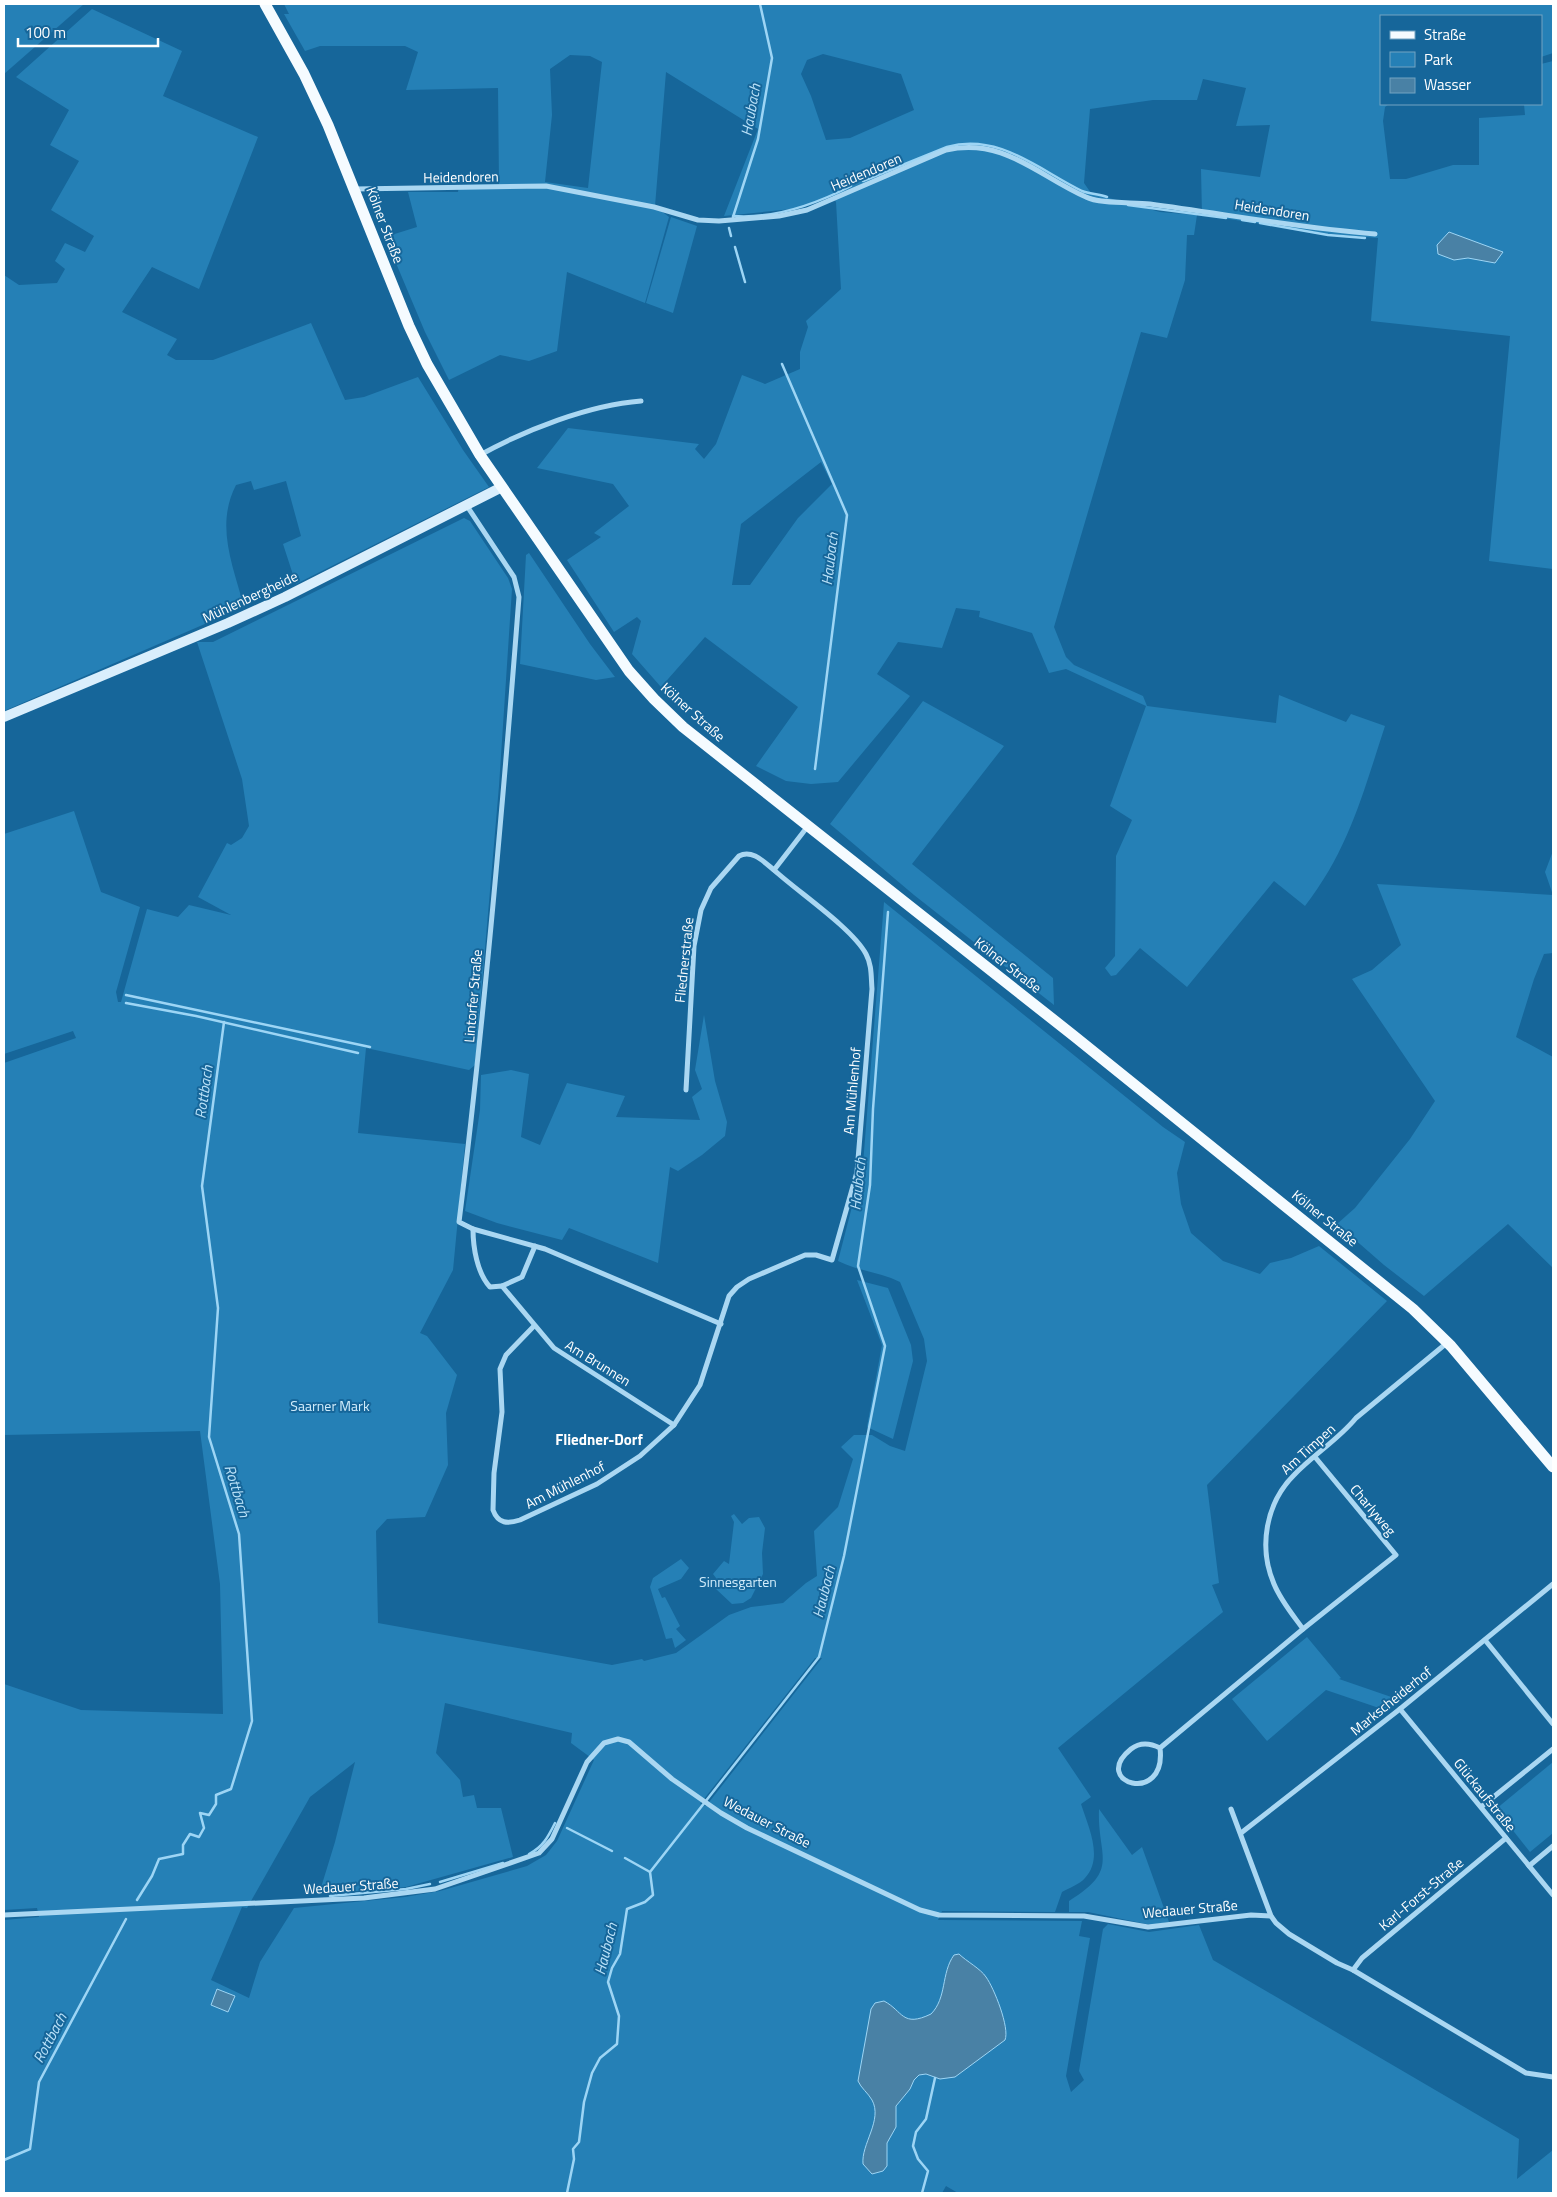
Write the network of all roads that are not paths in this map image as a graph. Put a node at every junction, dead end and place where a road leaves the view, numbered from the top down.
1 (265, 4) edge
2 (355, 189) junction
3 (1375, 234) dead end
4 (641, 401) dead end
5 (480, 455) junction
6 (502, 487) junction
7 (467, 506) junction
8 (4, 718) edge
9 (808, 825) junction
10 (774, 870) junction
11 (686, 1090) dead end
12 (473, 1229) junction
13 (535, 1246) junction
14 (502, 1286) junction
15 (721, 1324) junction
16 (534, 1326) junction
17 (1448, 1342) junction
18 (674, 1425) junction
19 (1315, 1457) junction
20 (1553, 1467) edge
21 (1553, 1584) edge
22 (1303, 1629) junction
23 (1485, 1640) junction
24 (1400, 1709) junction
25 (1553, 1724) edge
26 (1160, 1748) junction
27 (1553, 1749) edge
28 (1481, 1807) junction
29 (1231, 1809) dead end
30 (1241, 1833) junction
31 (1506, 1838) junction
32 (1553, 1846) edge
33 (1529, 1866) junction
34 (1553, 1895) edge
35 (4, 1915) edge
36 (1272, 1916) junction
37 (1353, 1970) junction
38 (1553, 2077) edge

1 - 2 main road, Kölner Straße
2 - 3 street, Heidendoren
2 - 5 main road, Kölner Straße
4 - 5 street
5 - 6 main road, Kölner Straße
6 - 7 street, Mühlenbergheide
6 - 9 main road, Kölner Straße
7 - 8 street, Mühlenbergheide
7 - 12 street, Lintorfer Straße
9 - 10 street
9 - 17 main road, Kölner Straße
10 - 11 street, Fliednerstraße
10 - 15 street, Am Mühlenhof
12 - 13 street
12 - 14 street, Am Brunnen
13 - 14 street
13 - 15 street
14 - 16 street, Am Brunnen
15 - 18 street, Am Mühlenhof
16 - 18 street, Am Brunnen
16 - 18 street, Am Mühlenhof
17 - 19 street, Am Timpen
17 - 20 main road, Kölner Straße
19 - 22 street, Am Timpen
19 - 22 street, Charlyweg
21 - 23 street, Markscheiderhof
22 - 26 street
23 - 24 street, Markscheiderhof
23 - 25 street
24 - 28 street, Glückaufstraße
24 - 30 street, Markscheiderhof
26 - 26 street
27 - 28 street
28 - 31 street, Glückaufstraße
29 - 30 street
30 - 36 street
31 - 33 street, Glückaufstraße
31 - 37 street, Karl-Forst-Straße
32 - 33 street
33 - 34 street, Glückaufstraße
35 - 36 street, Wedauer Straße
36 - 37 street
37 - 38 street

